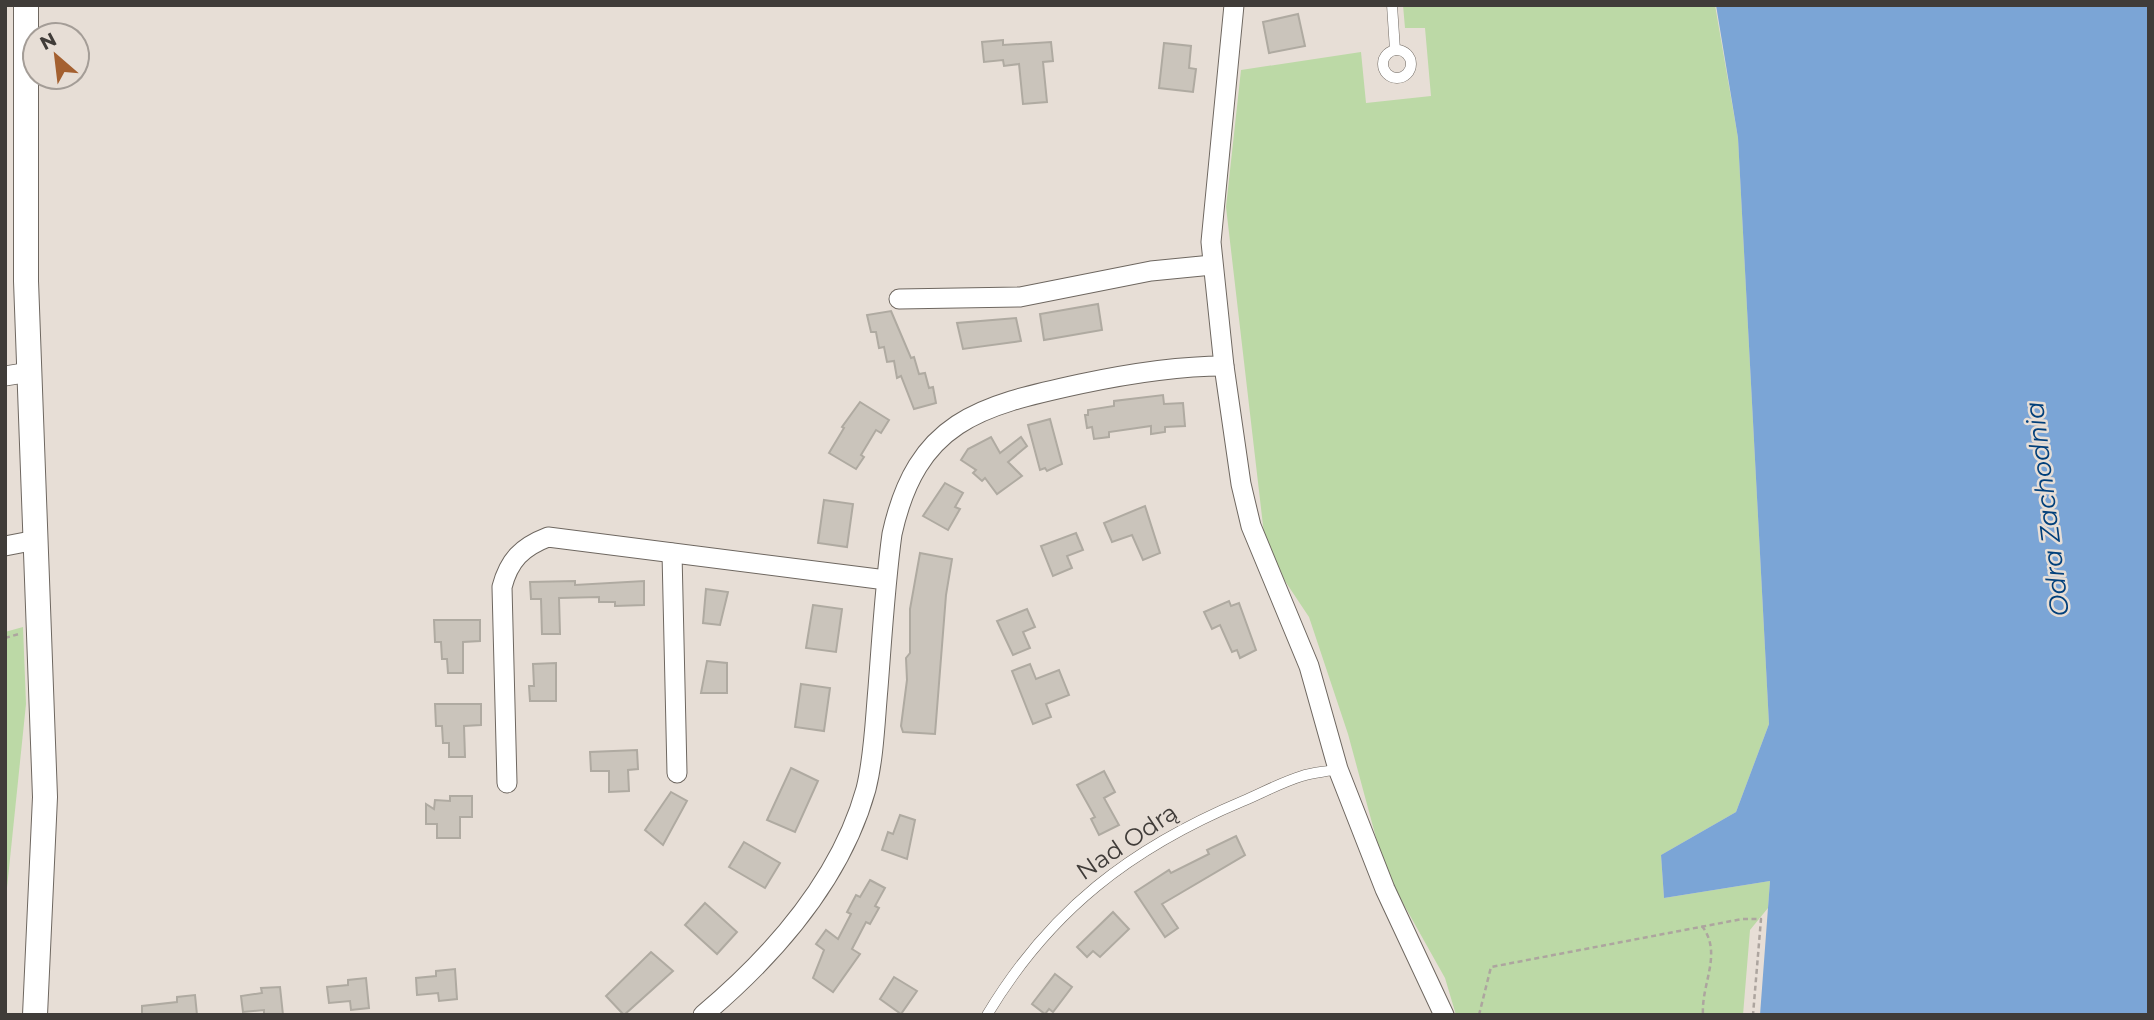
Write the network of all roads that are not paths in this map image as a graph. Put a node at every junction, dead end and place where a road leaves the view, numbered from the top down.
1 (26, 5) edge
2 (1234, 5) edge
3 (1392, 5) edge
4 (1395, 50) dead end
5 (1212, 265) junction
6 (899, 299) dead end
7 (1224, 366) junction
8 (30, 372) junction
9 (5, 376) edge
10 (36, 540) junction
11 (5, 546) edge
12 (672, 553) junction
13 (886, 580) junction
14 (1338, 769) junction
15 (677, 773) dead end
16 (506, 783) dead end
17 (34, 1015) edge
18 (703, 1015) edge
19 (987, 1015) edge
20 (1444, 1015) edge

1 - 8 street
2 - 5 street
3 - 4 lane
5 - 6 street
5 - 7 street
7 - 13 street
7 - 14 street
8 - 9 street
8 - 10 street
10 - 11 street
10 - 17 street
12 - 13 street
12 - 15 street
12 - 16 street
13 - 18 street
14 - 19 lane, Nad Odrą
14 - 20 street

